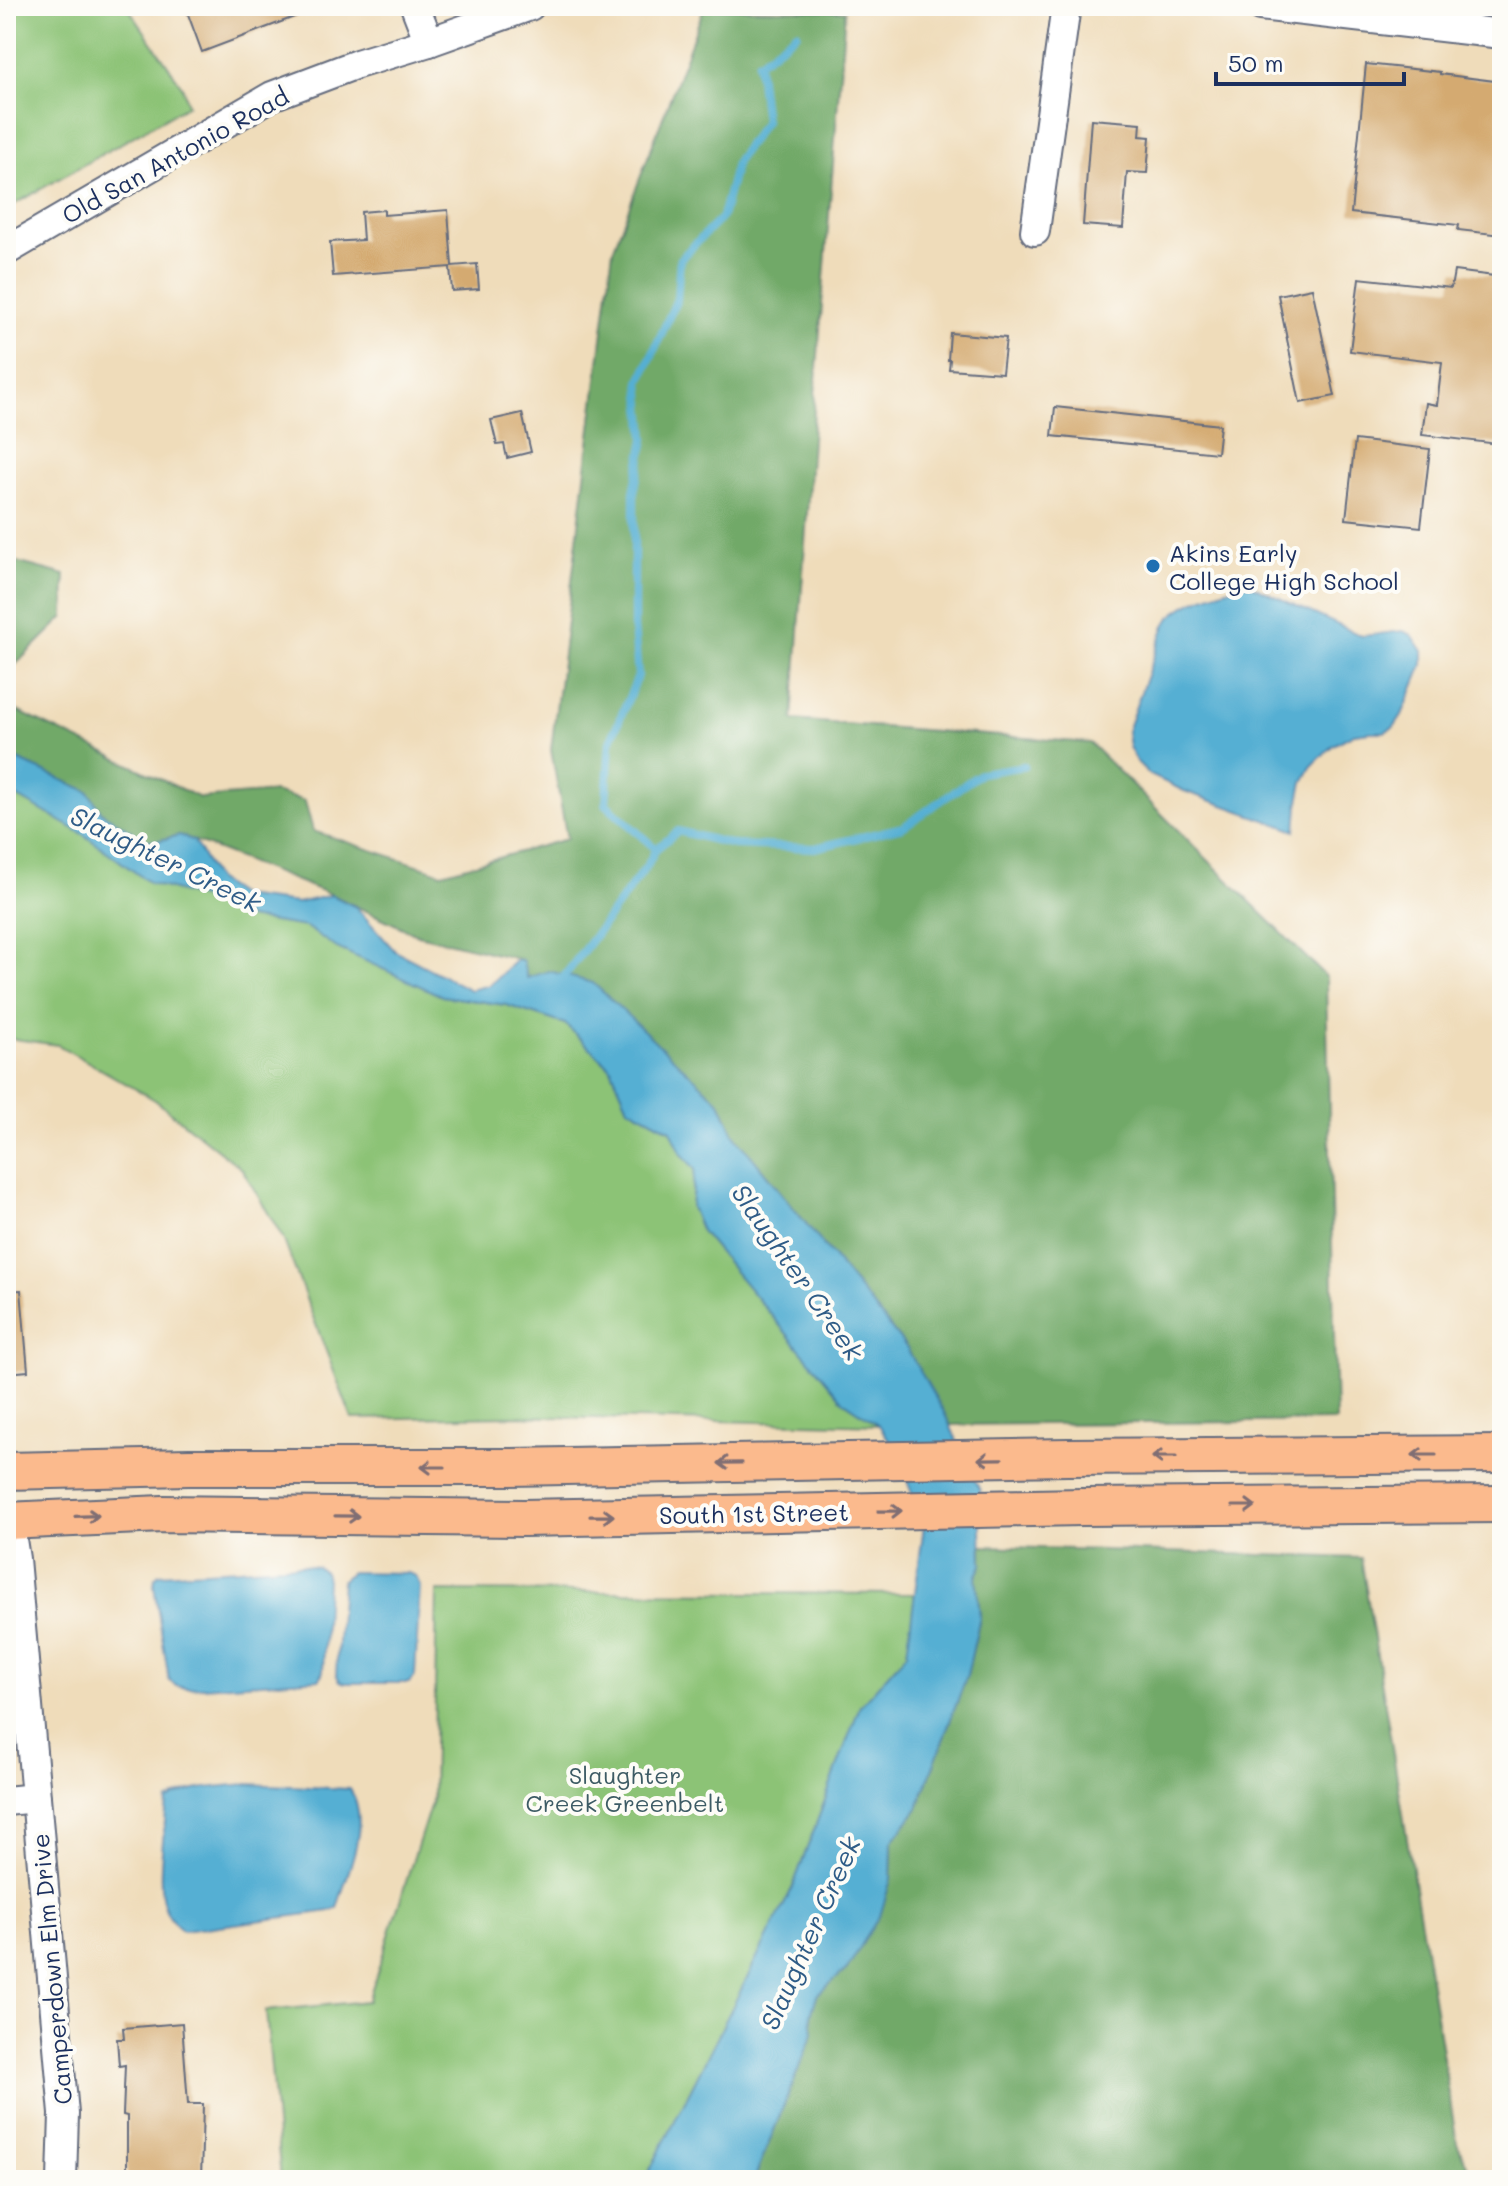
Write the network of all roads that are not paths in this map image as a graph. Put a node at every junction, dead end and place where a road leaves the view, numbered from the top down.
1 (415, 6) edge
2 (530, 6) edge
3 (1066, 6) edge
4 (1260, 6) edge
5 (1502, 34) edge
6 (429, 42) junction
7 (1035, 231) dead end
8 (6, 251) edge
9 (1502, 1454) edge
10 (6, 1471) edge
11 (1502, 1504) edge
12 (7, 1513) edge
13 (36, 1798) junction
14 (6, 1801) edge
15 (62, 2180) edge

1 - 6 street
2 - 6 street, Old San Antonio Road
3 - 7 street
4 - 5 street
6 - 8 street, Old San Antonio Road
9 -> 10 main road, South 1st Street
12 -> 11 main road, South 1st Street
12 - 13 street, Camperdown Elm Drive
13 - 14 street
13 - 15 street, Camperdown Elm Drive

